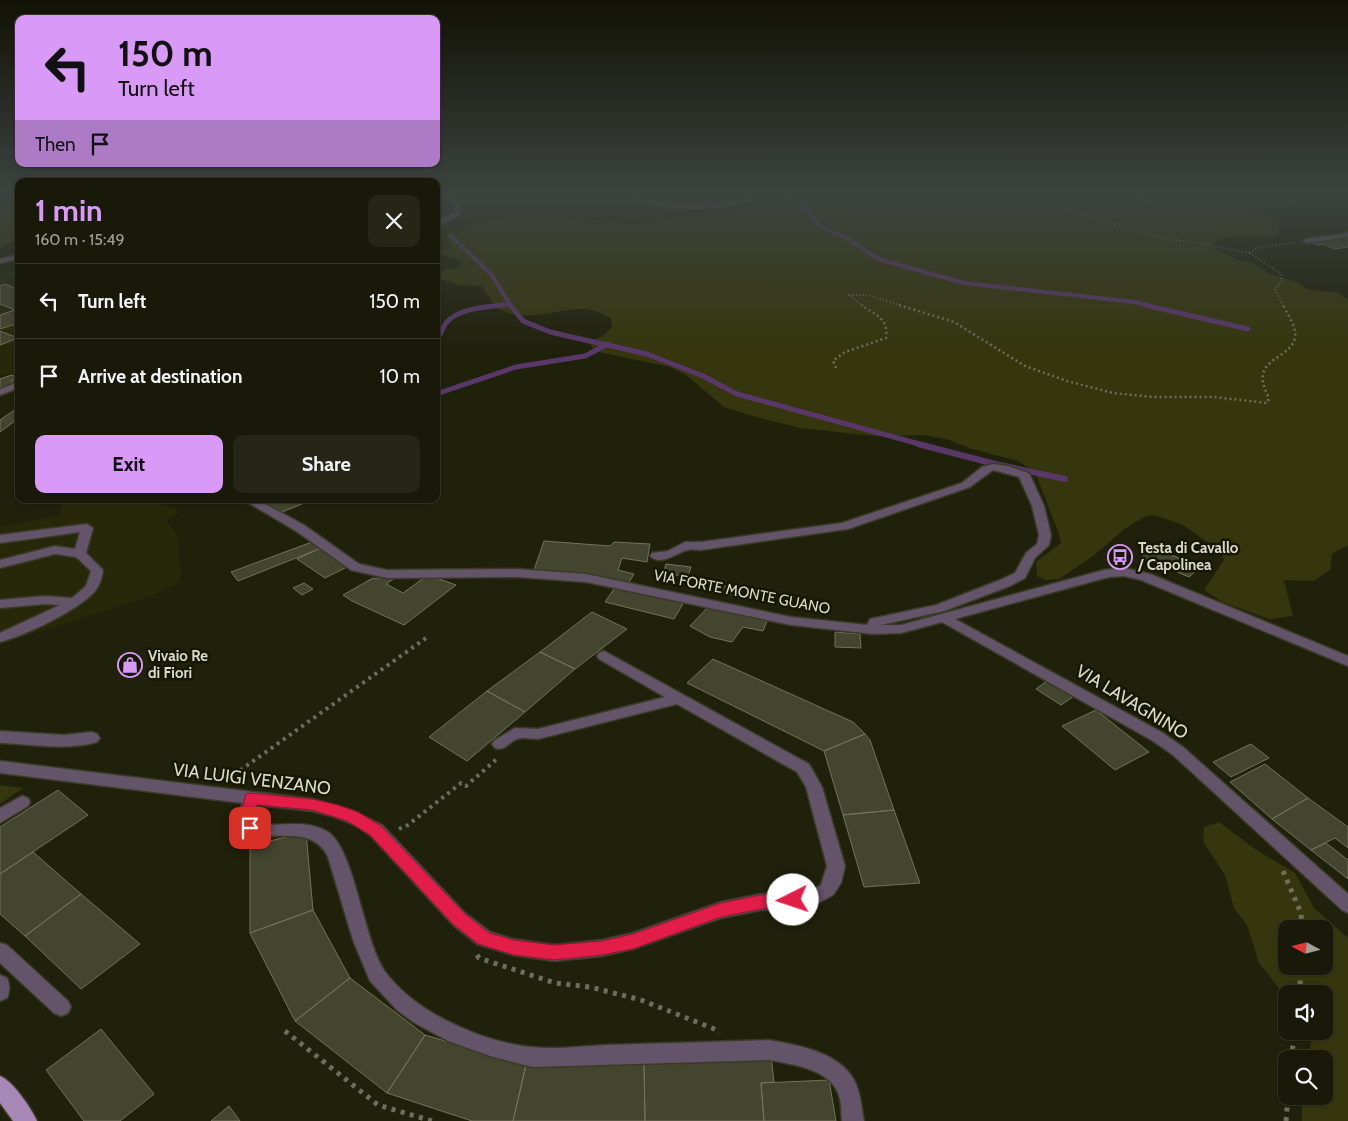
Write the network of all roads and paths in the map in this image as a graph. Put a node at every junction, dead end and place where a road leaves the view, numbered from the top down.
1 (1217, 247) edge
2 (1261, 247) edge
3 (1250, 254) junction
4 (15, 258) edge
5 (0, 260) edge
6 (836, 368) dead end
7 (15, 387) edge
8 (0, 392) edge
9 (255, 503) edge
10 (0, 539) edge
11 (80, 554) junction
12 (656, 556) dead end
13 (0, 564) edge
14 (74, 602) junction
15 (0, 604) edge
16 (944, 618) junction
17 (873, 630) junction
18 (0, 638) edge
19 (426, 638) dead end
20 (604, 656) dead end
21 (1348, 662) edge
22 (680, 698) junction
23 (0, 737) edge
24 (92, 738) dead end
25 (502, 748) joint
26 (0, 767) edge
27 (208, 794) junction
28 (251, 798) junction
29 (22, 802) dead end
30 (0, 817) edge
31 (383, 838) junction
32 (1282, 868) dead end
33 (1348, 905) edge
34 (1302, 920) edge
35 (484, 938) junction
36 (0, 951) edge
37 (0, 984) edge
38 (0, 992) edge
39 (61, 1007) dead end
40 (285, 1031) dead end
41 (726, 1051) junction
42 (3, 1096) edge
43 (1287, 1105) edge
44 (26, 1121) edge
45 (432, 1121) edge
46 (853, 1121) edge
47 (1286, 1121) edge

1 - 3 path
2 - 3 path
3 - 6 path
4 - 5 street
7 - 8 street
9 - 17 street, VIA FORTE MONTE GUANO
10 - 11 street
11 - 13 street
11 - 14 street
12 - 17 street
14 - 15 street
14 - 18 street
16 - 17 street, VIA FORTE MONTE GUANO
16 - 21 street, VIA FORTE MONTE GUANO
16 - 33 street, VIA LAVAGNINO
19 - 27 path
20 - 22 street, VIA LUIGI VENZANO
22 - 25 street
22 - 35 street, VIA LUIGI VENZANO
23 - 24 street
25 - 31 path
26 - 27 street, VIA LUIGI VENZANO
27 - 28 street, VIA LUIGI VENZANO
28 - 31 street, VIA LUIGI VENZANO
28 - 41 street
29 - 30 street
31 - 35 street, VIA LUIGI VENZANO
32 - 34 path
35 - 41 path
36 - 39 street
37 - 38 street
40 - 45 path
41 - 46 street
42 - 44 main road
43 - 47 path

